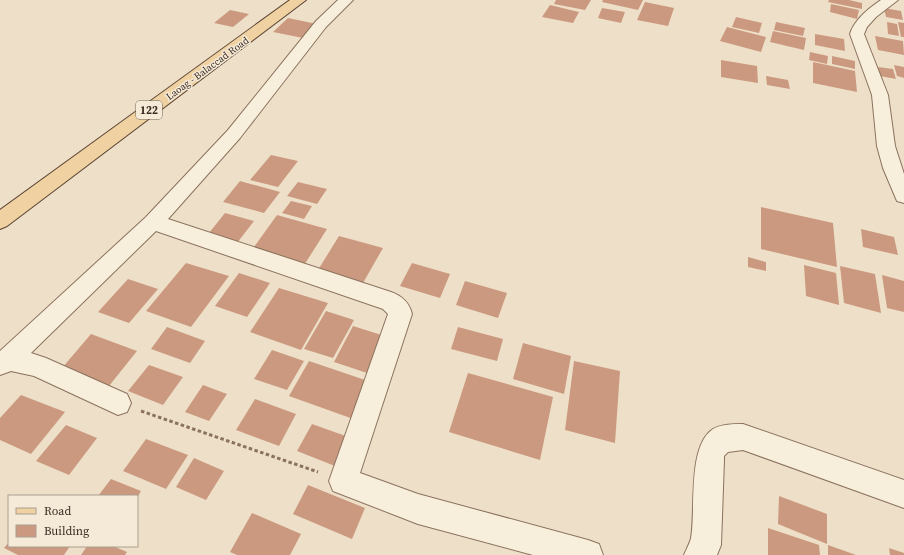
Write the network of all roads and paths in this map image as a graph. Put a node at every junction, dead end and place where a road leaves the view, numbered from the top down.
1 (299, 0) edge
2 (346, 0) edge
3 (891, 0) edge
4 (896, 0) edge
5 (904, 2) edge
6 (904, 196) edge
7 (0, 221) edge
8 (153, 222) junction
9 (4, 361) edge
10 (118, 403) joint
11 (343, 481) junction
12 (904, 494) edge
13 (588, 555) edge
14 (699, 555) edge

1 - 7 main road, Laoag - Balaccad Road / 122
2 - 8 street
3 - 6 street
4 - 5 street
8 - 9 street
8 - 11 street
9 - 10 street
10 - 11 path
11 - 13 street
12 - 14 street

